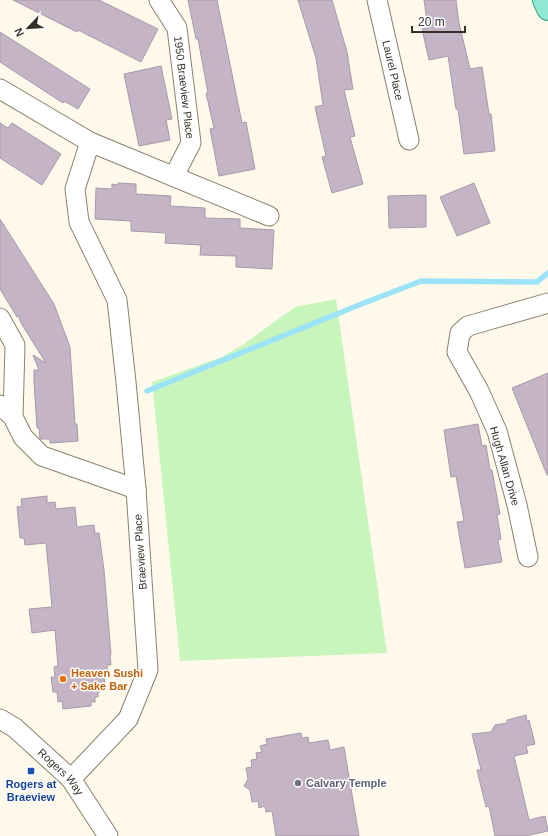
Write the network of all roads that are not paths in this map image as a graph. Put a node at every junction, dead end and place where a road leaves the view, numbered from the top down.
1 (158, 0) edge
2 (377, 0) edge
3 (544, 0) edge
4 (548, 9) edge
5 (0, 89) edge
6 (409, 140) dead end
7 (90, 142) junction
8 (174, 176) junction
9 (269, 216) dead end
10 (548, 303) edge
11 (0, 318) edge
12 (6, 411) edge
13 (136, 489) junction
14 (528, 557) dead end
15 (0, 719) edge
16 (71, 779) junction
17 (108, 836) edge

1 - 8 street, 1950 Braeview Place
2 - 6 street, Laurel Place
3 - 4 main road
5 - 7 street
7 - 8 street
7 - 13 street, Braeview Place
8 - 9 street
10 - 14 street, Hugh Allan Drive
11 - 12 street
12 - 13 street
13 - 16 street, Braeview Place
15 - 16 street, Rogers Way
16 - 17 street, Rogers Way

